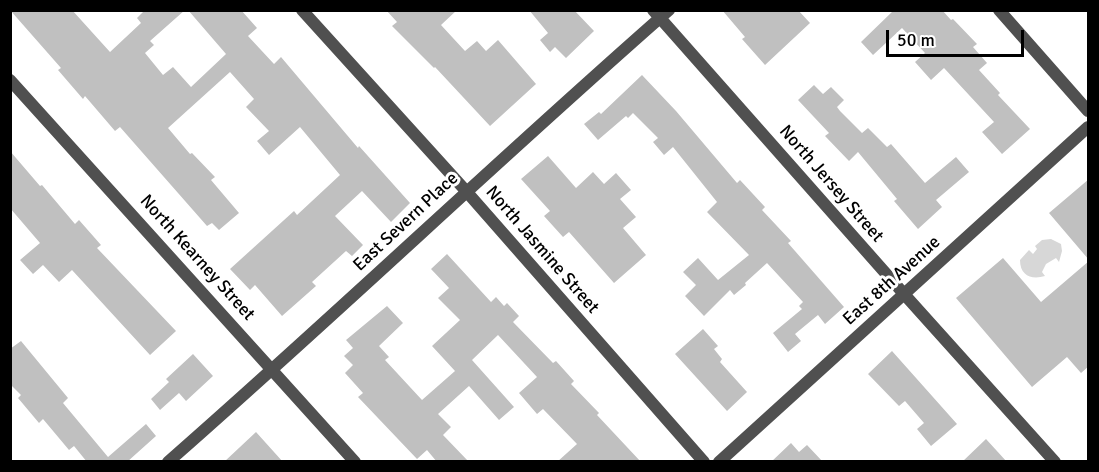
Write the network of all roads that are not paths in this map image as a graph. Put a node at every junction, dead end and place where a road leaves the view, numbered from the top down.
1 (302, 10) edge
2 (999, 10) edge
3 (660, 13) edge
4 (10, 80) edge
5 (1089, 111) edge
6 (1089, 127) edge
7 (466, 191) junction
8 (904, 294) junction
9 (274, 369) junction
10 (168, 462) edge
11 (355, 462) edge
12 (704, 462) edge
13 (718, 462) edge
14 (1055, 462) edge

1 - 7 street, North Jasmine Street
2 - 5 street
3 - 7 street, East Severn Place
3 - 8 street, North Jersey Street
4 - 9 street, North Kearney Street
6 - 8 street, East 8th Avenue
7 - 9 street, East Severn Place
7 - 12 street, North Jasmine Street
8 - 13 street, East 8th Avenue
8 - 14 street, North Jersey Street
9 - 10 street, East Severn Place
9 - 11 street, North Kearney Street

